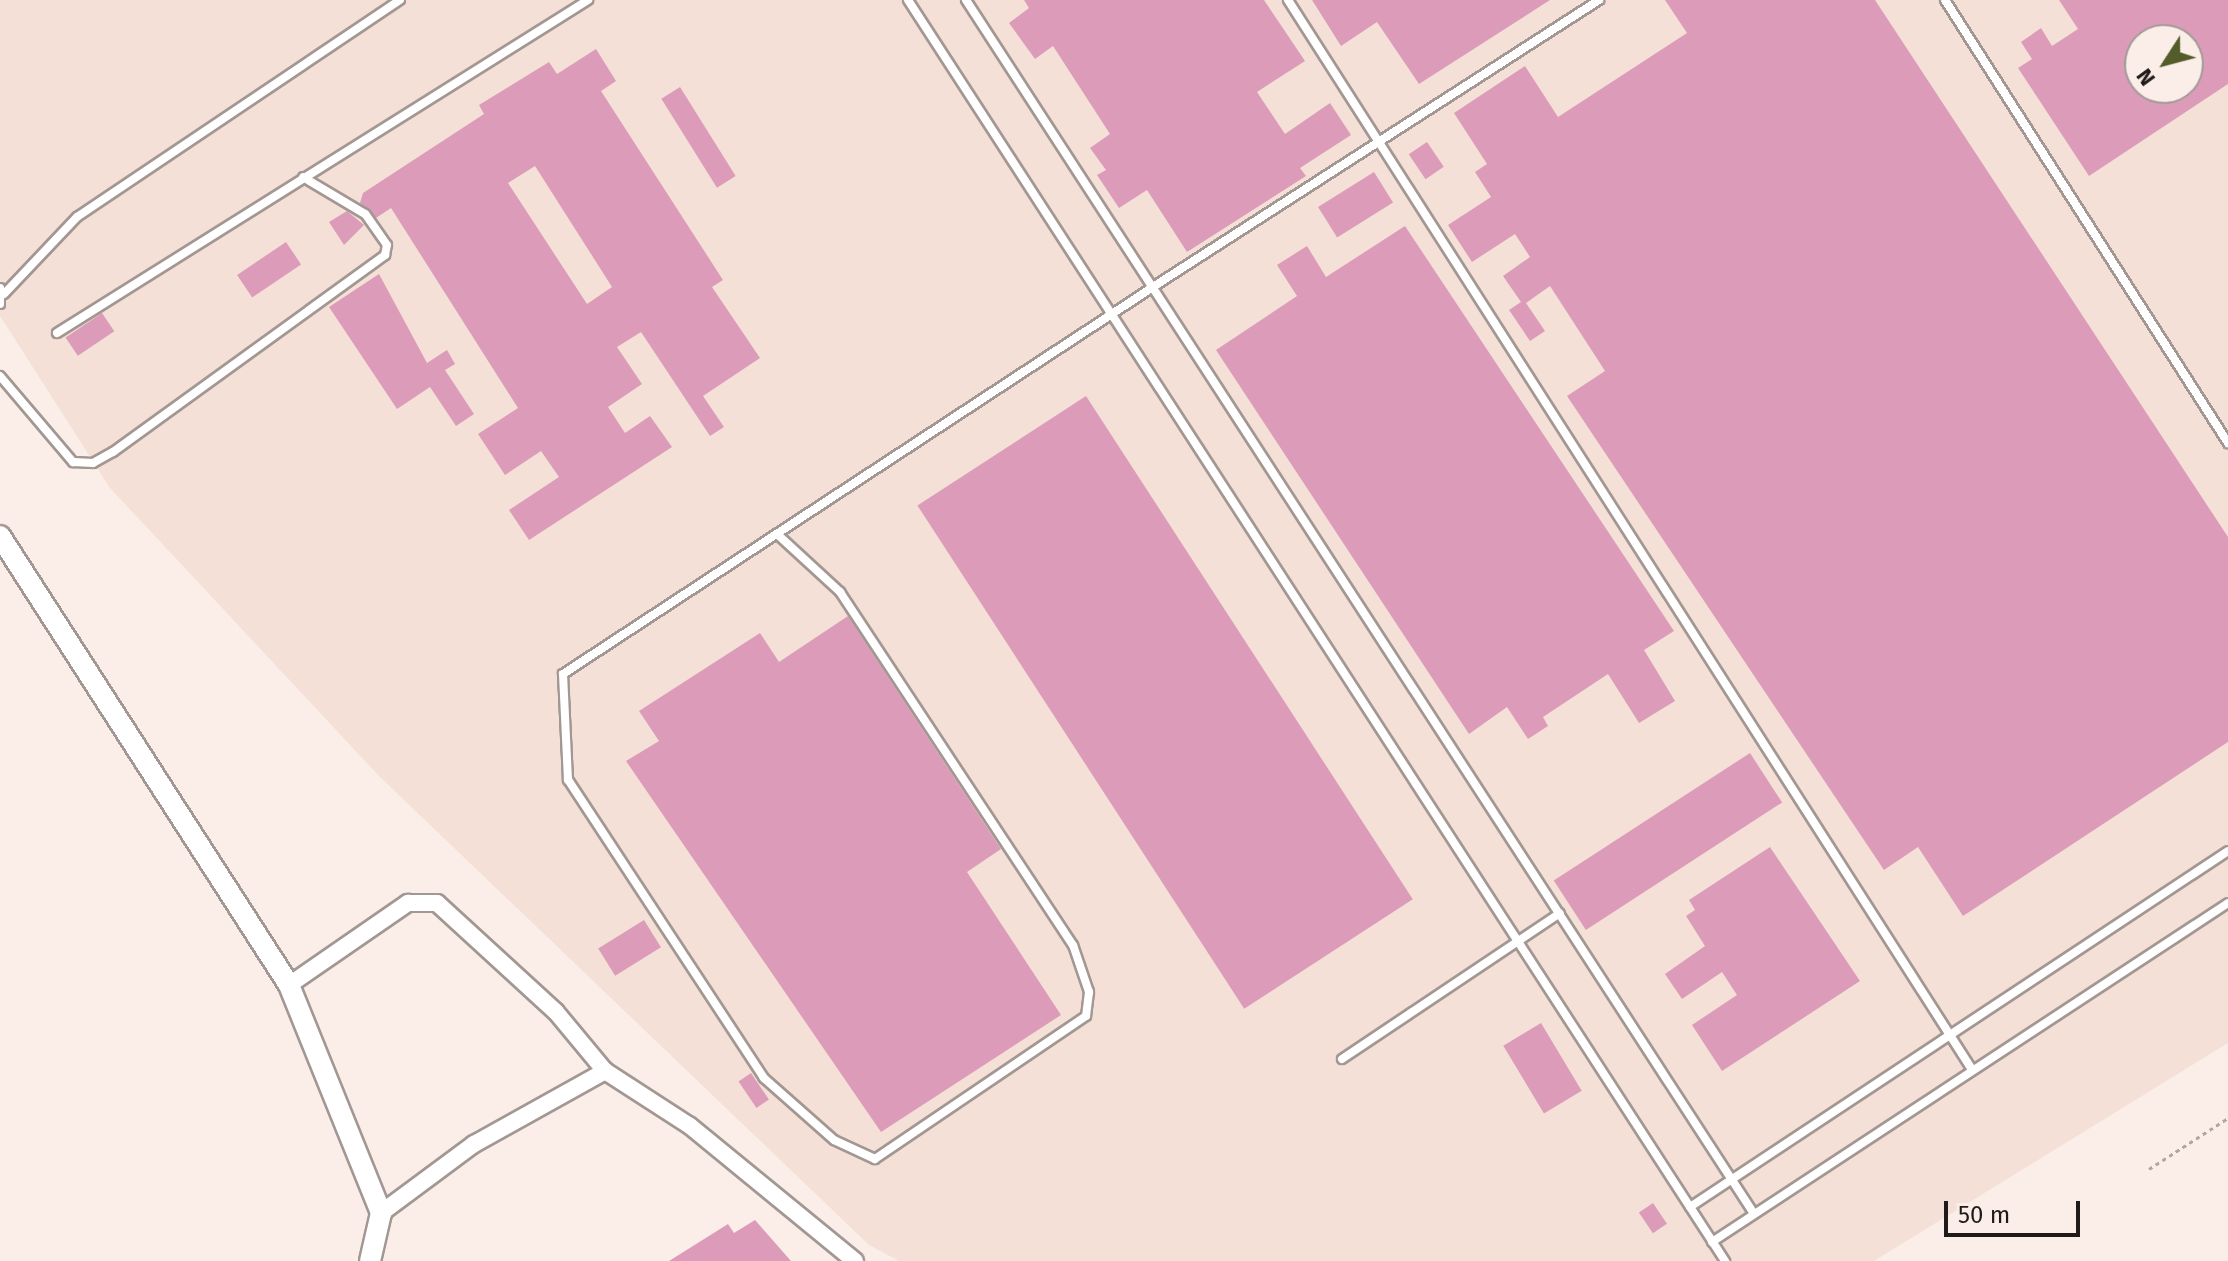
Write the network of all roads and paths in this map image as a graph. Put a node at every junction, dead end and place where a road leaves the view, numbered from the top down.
1 (400, 0) edge
2 (588, 0) edge
3 (908, 0) edge
4 (966, 0) edge
5 (1288, 0) edge
6 (1599, 0) edge
7 (1945, 0) edge
8 (1379, 141) junction
9 (303, 177) junction
10 (1156, 285) junction
11 (2, 291) edge
12 (0, 304) edge
13 (1108, 317) junction
14 (57, 333) dead end
15 (0, 376) edge
16 (2228, 443) edge
17 (777, 534) junction
18 (0, 536) edge
19 (2228, 851) edge
20 (2228, 903) edge
21 (1560, 913) junction
22 (1519, 941) junction
23 (289, 985) junction
24 (1949, 1036) junction
25 (1342, 1059) dead end
26 (1971, 1068) junction
27 (605, 1071) junction
28 (2228, 1118) edge
29 (2149, 1169) dead end
30 (1731, 1179) junction
31 (1690, 1207) junction
32 (381, 1213) junction
33 (1754, 1214) junction
34 (1712, 1242) junction
35 (370, 1261) edge
36 (855, 1261) edge
37 (1725, 1261) edge

1 - 11 lane
2 - 9 lane
3 - 13 lane
4 - 10 lane
5 - 8 lane
6 - 8 lane
7 - 16 lane
8 - 10 lane
8 - 24 lane
9 - 14 lane
9 - 15 lane
10 - 13 lane
10 - 21 lane
11 - 12 lane
13 - 17 lane
13 - 22 lane
17 - 17 lane
18 - 23 street
19 - 24 lane
20 - 26 lane
21 - 22 lane
21 - 30 lane
22 - 25 lane
22 - 31 lane
23 - 27 street
23 - 32 street
24 - 26 lane
24 - 30 lane
26 - 33 lane
27 - 32 street
27 - 36 street
28 - 29 path
30 - 31 lane
30 - 33 lane
31 - 34 lane
32 - 35 street
33 - 34 lane
34 - 37 lane

